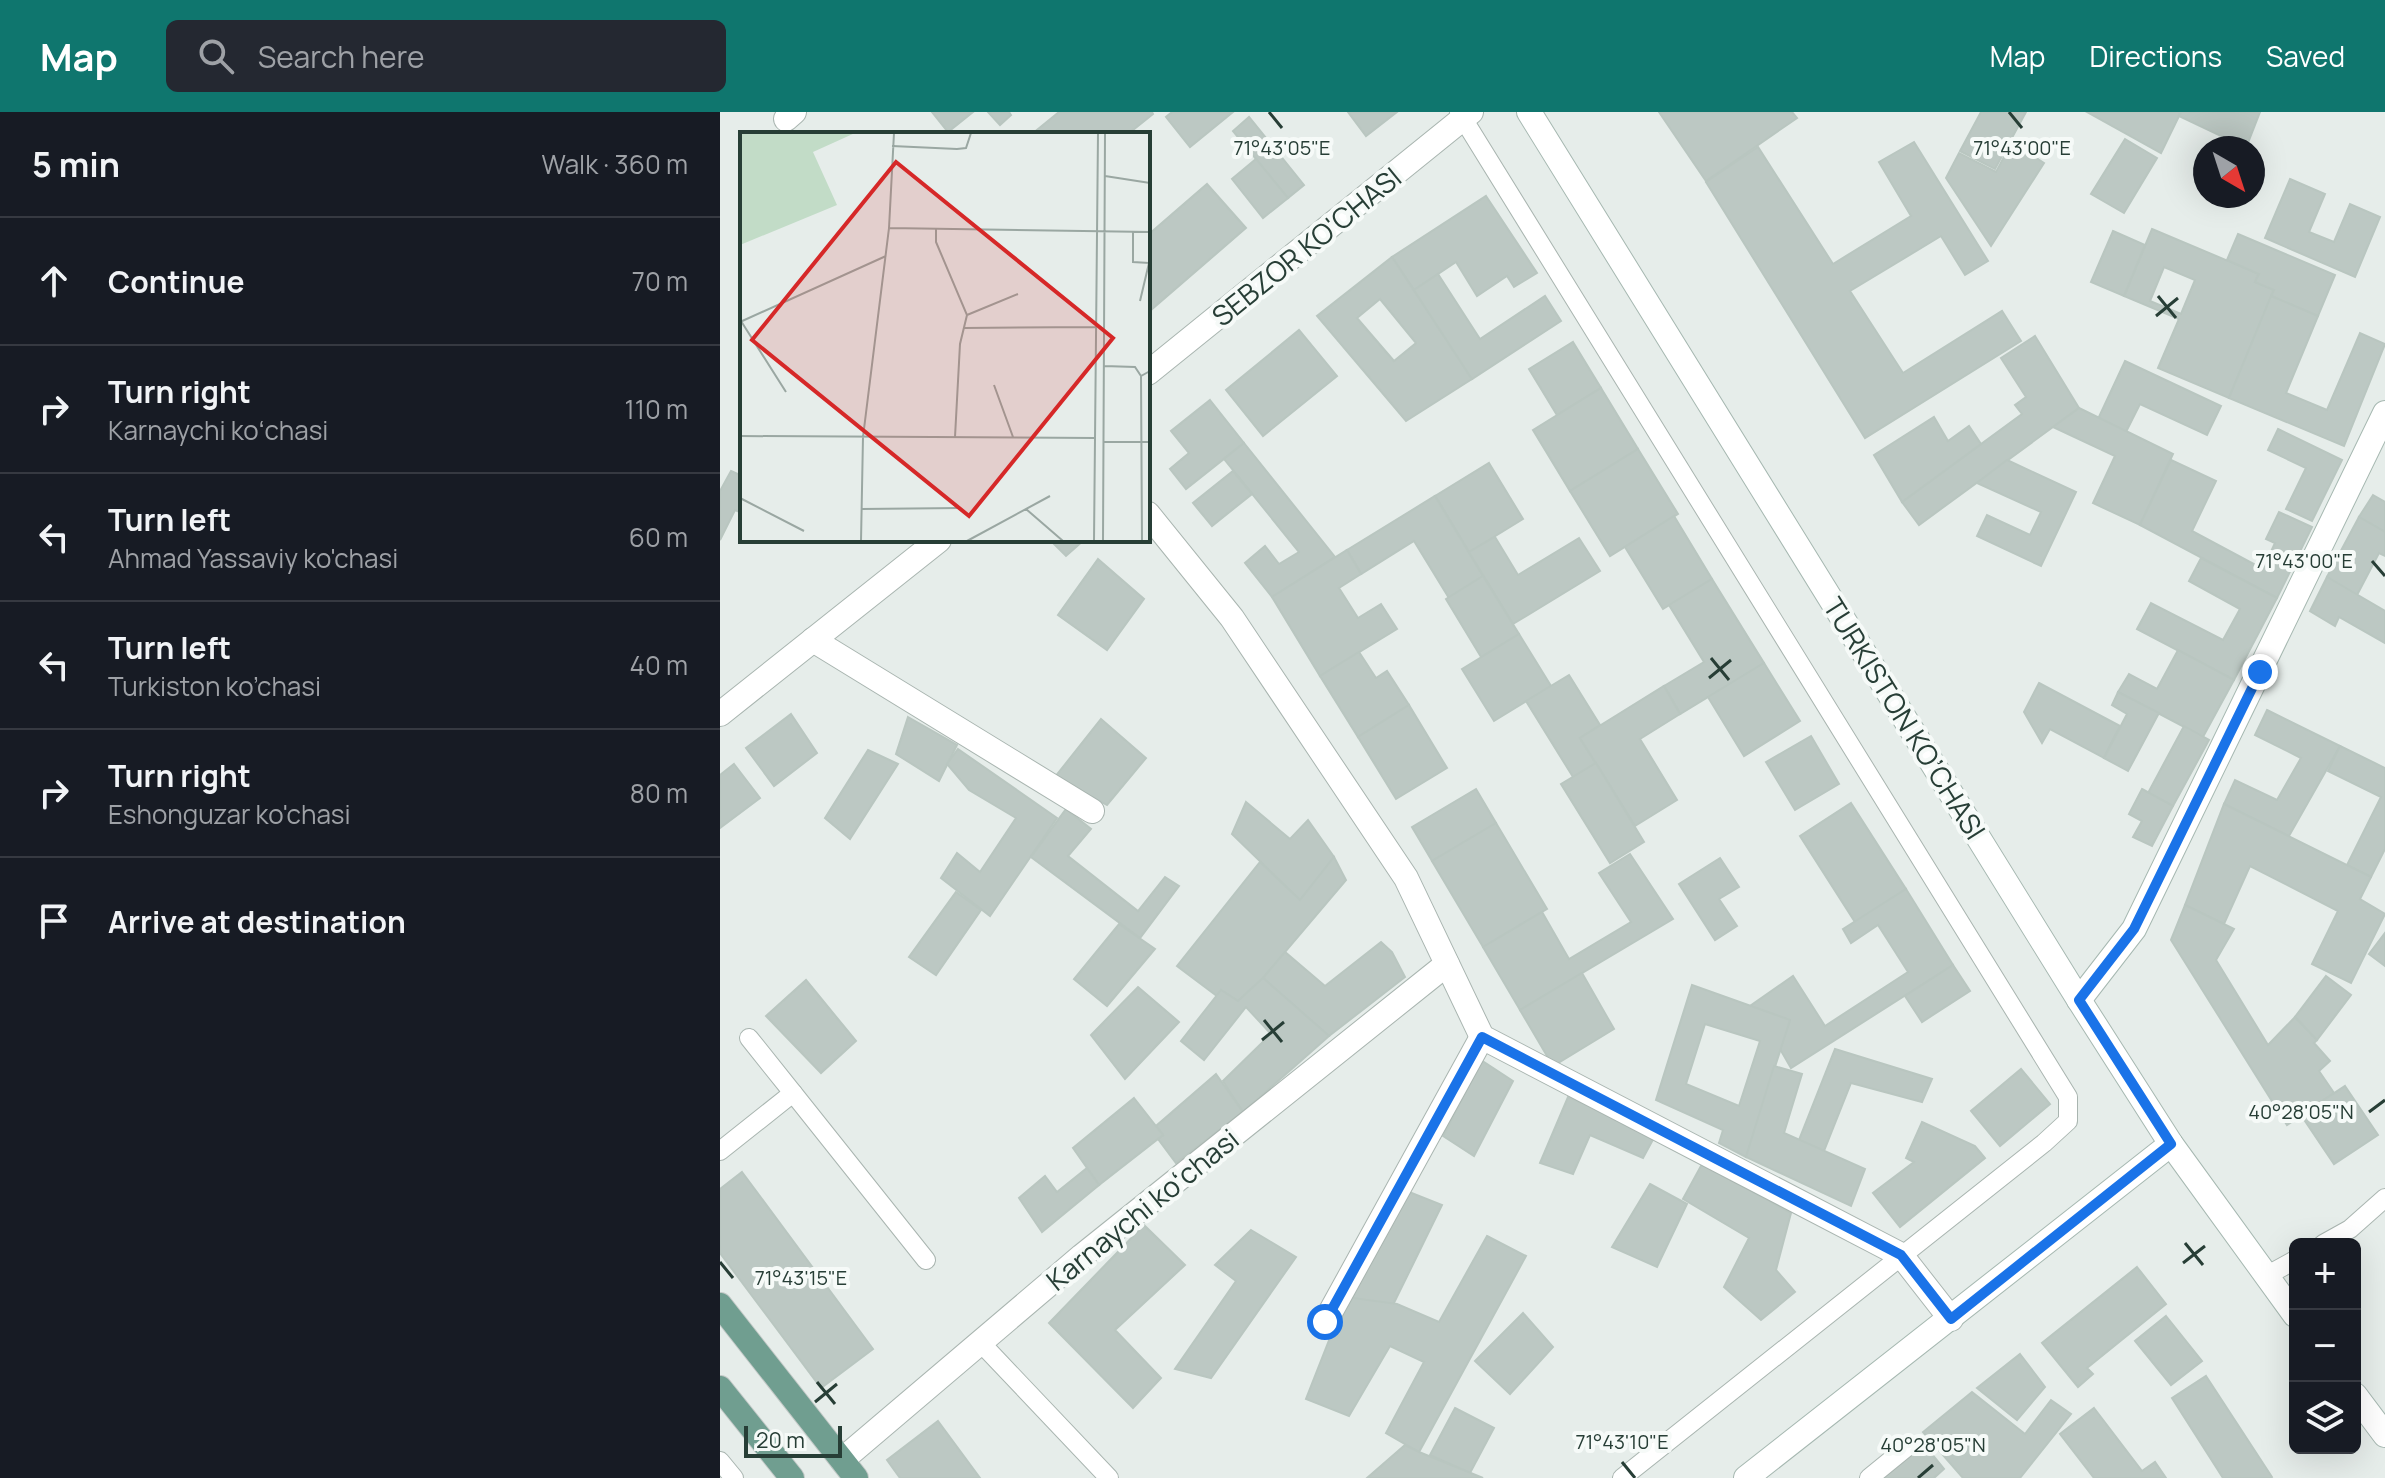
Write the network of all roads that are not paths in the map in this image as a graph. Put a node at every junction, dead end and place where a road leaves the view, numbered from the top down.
1 (1529, 112) edge
2 (1464, 114) edge
3 (1150, 371) edge
4 (2385, 413) edge
5 (1150, 516) edge
6 (936, 542) edge
7 (813, 640) junction
8 (720, 714) edge
9 (1092, 811) dead end
10 (1447, 964) junction
11 (2079, 1000) junction
12 (1482, 1037) junction
13 (749, 1038) dead end
14 (793, 1093) junction
15 (2171, 1144) junction
16 (720, 1151) edge
17 (2385, 1198) edge
18 (2334, 1238) edge
19 (1901, 1255) junction
20 (926, 1260) dead end
21 (2289, 1263) edge
22 (2266, 1276) junction
23 (720, 1305) edge
24 (2291, 1310) edge
25 (1951, 1319) junction
26 (1325, 1322) dead end
27 (981, 1343) junction
28 (720, 1388) edge
29 (2361, 1403) edge
30 (2385, 1435) edge
31 (1907, 1447) dead end
32 (720, 1461) edge
33 (849, 1469) edge
34 (734, 1478) edge
35 (792, 1478) edge
36 (1109, 1478) edge
37 (1622, 1478) edge
38 (1746, 1478) edge
39 (1869, 1478) edge

1 - 11 street, TURKISTON KO’CHASI
2 - 3 street, SEBZOR KO'CHASI
2 - 19 lane
4 - 11 street
5 - 10 street
6 - 7 street
7 - 8 street
7 - 9 street
10 - 12 street
10 - 27 street, Karnaychi koʻchasi
11 - 15 street, TURKISTON KO’CHASI
12 - 19 street
12 - 26 street
13 - 14 lane
14 - 16 lane
14 - 20 lane
15 - 22 street, TURKISTON KO’CHASI
15 - 25 street
17 - 18 lane
19 - 25 street
19 - 37 lane
21 - 22 lane
22 - 24 street, TURKISTON KO’CHASI
23 - 33 main road
25 - 38 street
27 - 33 street, Karnaychi koʻchasi
27 - 36 lane
28 - 35 main road
29 - 30 street
31 - 39 lane
32 - 34 lane

